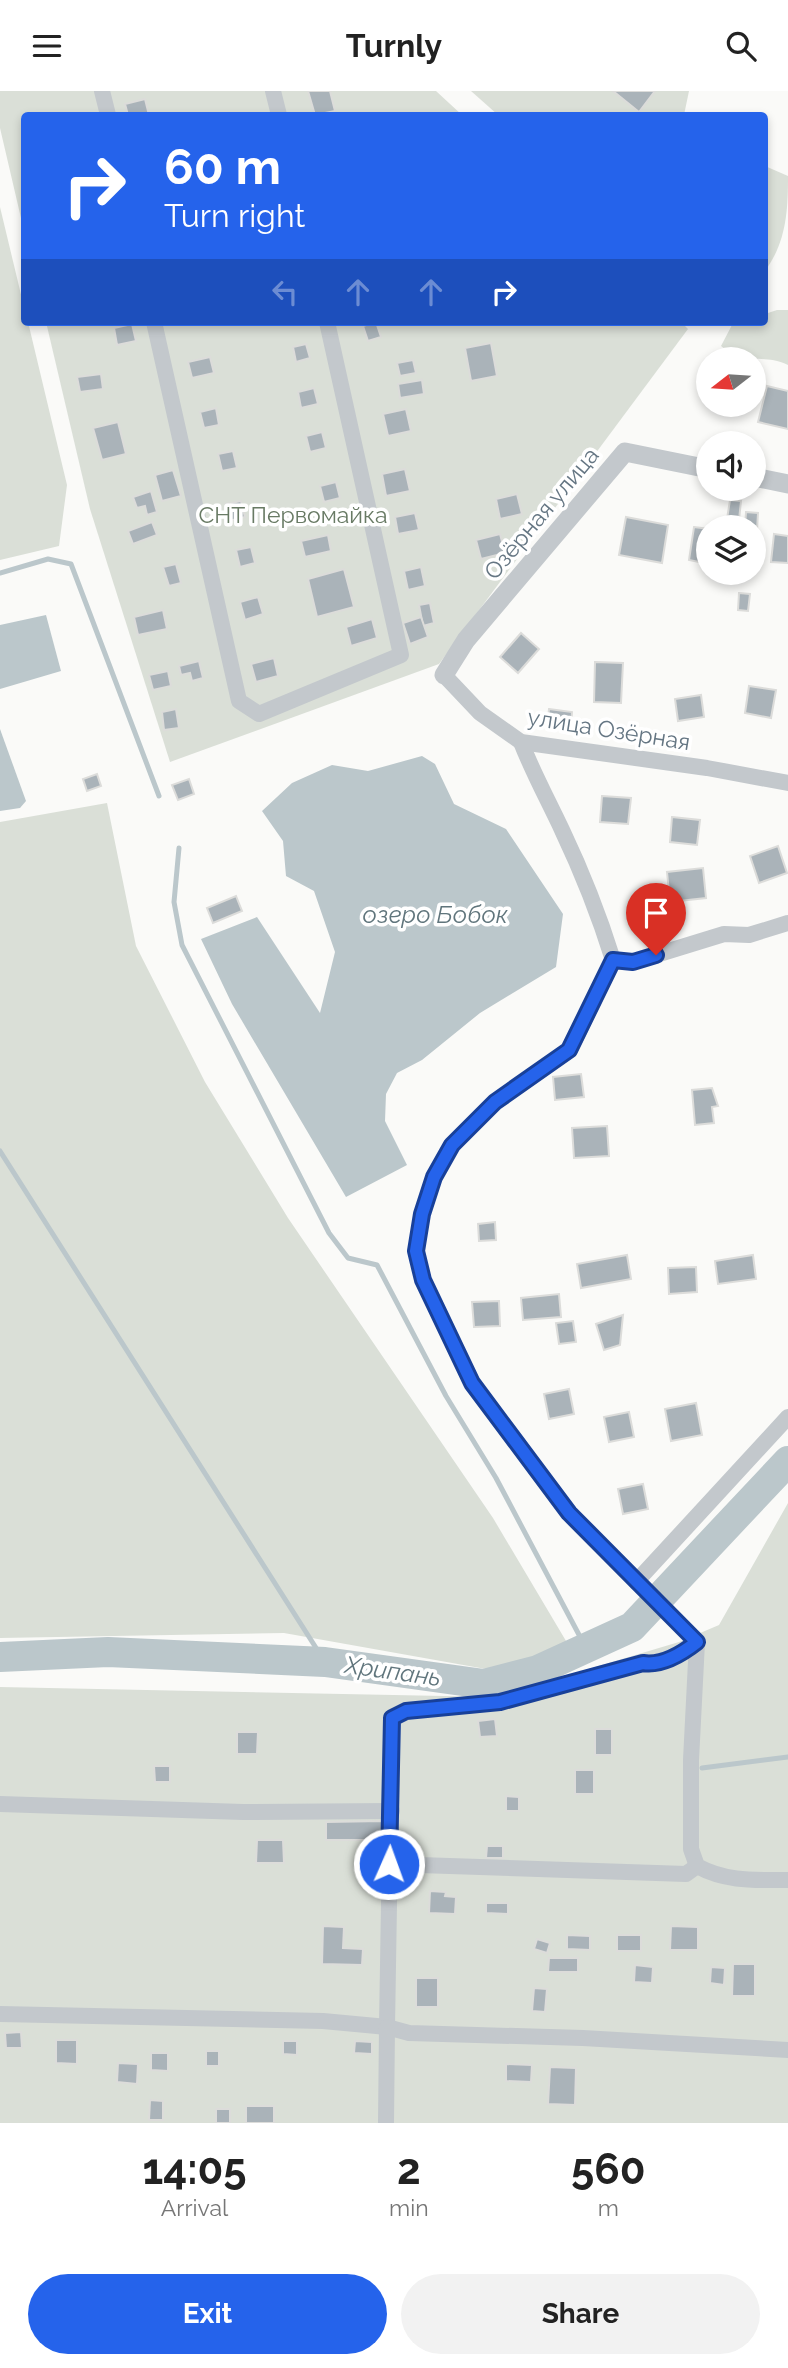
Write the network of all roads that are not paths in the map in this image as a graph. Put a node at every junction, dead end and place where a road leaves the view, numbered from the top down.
1 (102, 91) edge
2 (274, 91) edge
3 (107, 112) edge
4 (278, 112) edge
5 (155, 326) edge
6 (328, 326) edge
7 (696, 466) edge
8 (766, 479) edge
9 (788, 484) edge
10 (444, 675) joint
11 (521, 742) junction
12 (788, 783) edge
13 (788, 922) edge
14 (613, 960) junction
15 (788, 1417) edge
16 (636, 1582) junction
17 (697, 1642) junction
18 (0, 1804) edge
19 (392, 1811) junction
20 (389, 1864) junction
21 (697, 1866) junction
22 (788, 1880) edge
23 (0, 2014) edge
24 (387, 2027) junction
25 (788, 2050) edge
26 (386, 2123) edge

1 - 3 street
2 - 4 street
5 - 6 street
7 - 10 street, Озёрная улица
8 - 9 street
10 - 11 street, улица Озёрная
11 - 12 street, улица Озёрная
11 - 14 street
13 - 14 street
14 - 16 street
15 - 16 street
16 - 17 street
17 - 19 street
17 - 21 street
18 - 19 street
19 - 20 street
20 - 21 street
20 - 24 street
21 - 22 street
23 - 24 street
24 - 25 street
24 - 26 street

